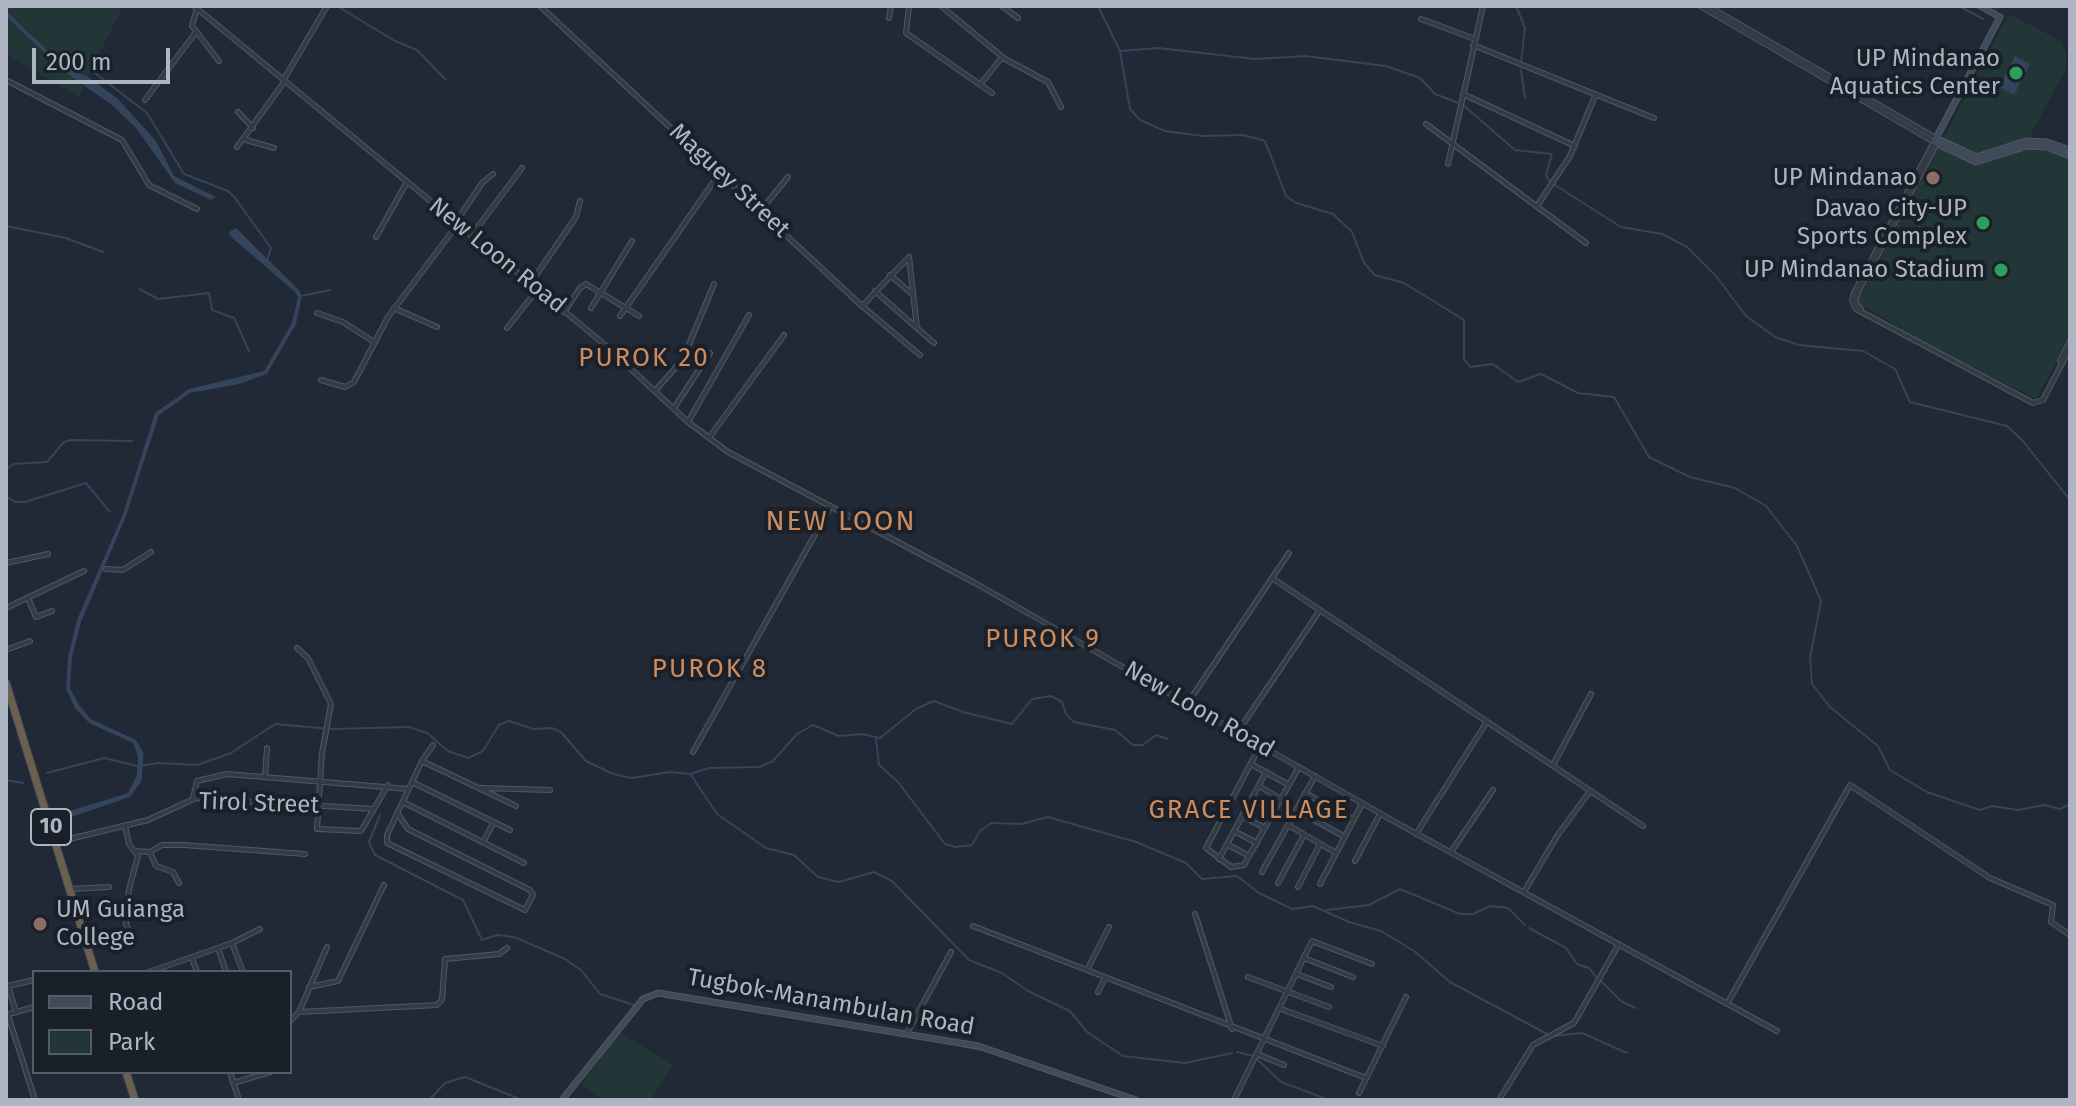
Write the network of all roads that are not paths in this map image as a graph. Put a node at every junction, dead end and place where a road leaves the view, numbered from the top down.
1 (327, 6) edge
2 (540, 6) edge
3 (891, 6) edge
4 (909, 6) edge
5 (941, 6) edge
6 (1002, 6) edge
7 (1483, 6) edge
8 (1700, 6) edge
9 (1708, 6) edge
10 (1972, 6) edge
11 (1980, 6) edge
12 (196, 7) edge
13 (1989, 13) junction
14 (889, 18) dead end
15 (1018, 18) dead end
16 (1421, 19) dead end
17 (196, 32) junction
18 (1474, 42) junction
19 (1002, 57) junction
20 (219, 61) dead end
21 (6, 80) edge
22 (284, 80) junction
23 (980, 85) junction
24 (992, 93) dead end
25 (1463, 94) junction
26 (1595, 95) junction
27 (145, 100) dead end
28 (1061, 107) dead end
29 (238, 112) dead end
30 (1654, 118) dead end
31 (1426, 124) dead end
32 (253, 128) junction
33 (243, 139) junction
34 (1936, 141) junction
35 (1452, 144) junction
36 (1575, 146) junction
37 (237, 147) dead end
38 (274, 148) dead end
39 (2070, 153) edge
40 (1448, 164) dead end
41 (522, 168) dead end
42 (493, 174) dead end
43 (719, 174) junction
44 (788, 177) dead end
45 (407, 182) junction
46 (580, 201) dead end
47 (1537, 206) junction
48 (197, 209) dead end
49 (761, 210) junction
50 (456, 224) junction
51 (471, 236) junction
52 (376, 237) dead end
53 (632, 241) dead end
54 (1586, 243) dead end
55 (890, 275) junction
56 (530, 284) junction
57 (714, 284) dead end
58 (537, 290) junction
59 (875, 291) junction
60 (601, 292) junction
61 (914, 296) junction
62 (862, 306) junction
63 (394, 308) junction
64 (591, 308) dead end
65 (626, 308) junction
66 (564, 312) junction
67 (317, 313) dead end
68 (749, 315) dead end
69 (620, 316) dead end
70 (639, 316) dead end
71 (437, 327) dead end
72 (507, 328) dead end
73 (917, 328) junction
74 (784, 335) dead end
75 (2070, 341) edge
76 (374, 342) junction
77 (934, 343) dead end
78 (2070, 348) edge
79 (710, 353) dead end
80 (920, 355) dead end
81 (321, 380) dead end
82 (655, 391) junction
83 (674, 409) junction
84 (688, 422) junction
85 (709, 438) junction
86 (831, 506) junction
87 (151, 552) dead end
88 (1289, 553) dead end
89 (48, 554) dead end
90 (6, 563) edge
91 (106, 569) dead end
92 (84, 571) dead end
93 (1272, 578) junction
94 (28, 598) junction
95 (6, 608) edge
96 (1320, 610) junction
97 (52, 611) dead end
98 (30, 641) dead end
99 (297, 648) dead end
100 (6, 650) edge
101 (6, 683) edge
102 (1591, 694) dead end
103 (1187, 704) junction
104 (1486, 723) junction
105 (1237, 733) junction
106 (433, 745) dead end
107 (1260, 746) junction
108 (267, 748) dead end
109 (693, 752) dead end
110 (422, 761) junction
111 (1251, 764) junction
112 (1553, 765) junction
113 (1299, 767) junction
114 (1266, 772) junction
115 (1315, 776) junction
116 (265, 777) junction
117 (319, 781) junction
118 (412, 782) junction
119 (388, 785) junction
120 (1289, 785) junction
121 (1259, 786) junction
122 (479, 788) junction
123 (409, 789) junction
124 (550, 790) dead end
125 (1493, 790) dead end
126 (1590, 791) junction
127 (1305, 793) junction
128 (193, 798) junction
129 (1281, 799) junction
130 (1251, 801) junction
131 (403, 802) junction
132 (1362, 804) junction
133 (317, 805) junction
134 (516, 806) dead end
135 (374, 809) junction
136 (1296, 810) junction
137 (398, 814) junction
138 (1273, 814) junction
139 (1380, 814) junction
140 (1242, 816) junction
141 (1354, 820) junction
142 (494, 822) junction
143 (1288, 825) junction
144 (125, 826) junction
145 (1643, 826) dead end
146 (1265, 828) junction
147 (510, 830) dead end
148 (1234, 831) junction
149 (1416, 834) junction
150 (1304, 835) junction
151 (1345, 837) junction
152 (55, 842) junction
153 (483, 842) junction
154 (1257, 843) junction
155 (1227, 844) junction
156 (1320, 844) junction
157 (136, 851) junction
158 (150, 852) junction
159 (1451, 852) junction
160 (1336, 853) junction
161 (305, 854) dead end
162 (1249, 856) junction
163 (1219, 859) junction
164 (1355, 861) dead end
165 (524, 863) dead end
166 (1262, 872) dead end
167 (179, 883) dead end
168 (1278, 883) dead end
169 (1320, 884) dead end
170 (384, 885) dead end
171 (109, 887) dead end
172 (1298, 887) dead end
173 (70, 889) junction
174 (1524, 892) junction
175 (1195, 914) dead end
176 (973, 926) dead end
177 (1109, 927) dead end
178 (260, 929) dead end
179 (129, 933) dead end
180 (2070, 935) edge
181 (232, 943) junction
182 (1619, 944) junction
183 (327, 947) dead end
184 (218, 948) junction
185 (507, 948) dead end
186 (951, 952) dead end
187 (192, 958) junction
188 (1304, 958) junction
189 (1372, 964) dead end
190 (94, 970) edge
191 (155, 970) edge
192 (196, 970) edge
193 (225, 970) edge
194 (242, 970) edge
195 (1087, 970) junction
196 (1297, 974) junction
197 (1248, 977) dead end
198 (1353, 977) dead end
199 (1105, 978) junction
200 (32, 980) edge
201 (309, 987) junction
202 (1331, 987) dead end
203 (1289, 991) junction
204 (1098, 992) dead end
205 (1406, 997) dead end
206 (1727, 1004) junction
207 (1329, 1007) dead end
208 (32, 1008) edge
209 (1281, 1009) junction
210 (16, 1012) junction
211 (299, 1012) junction
212 (7, 1015) edge
213 (292, 1019) edge
214 (1232, 1029) junction
215 (1777, 1031) dead end
216 (907, 1033) junction
217 (1265, 1040) junction
218 (1383, 1046) junction
219 (1257, 1054) junction
220 (1284, 1065) dead end
221 (127, 1074) edge
222 (231, 1074) edge
223 (259, 1074) edge
224 (1366, 1078) junction
225 (233, 1083) junction
226 (1359, 1093) dead end
227 (35, 1100) edge
228 (135, 1100) edge
229 (239, 1100) edge
230 (562, 1100) edge
231 (1136, 1100) edge
232 (1234, 1100) edge
233 (1499, 1100) edge

1 - 22 street
2 - 43 street, Maguey Street
3 - 14 street
4 - 23 street
5 - 19 street
6 - 15 street
7 - 18 street
8 - 34 street
9 - 34 street
10 - 13 street
11 - 13 street
12 - 17 street
12 - 22 street, New Loon Road
13 - 34 street
16 - 18 street
17 - 20 street
17 - 27 street
18 - 25 street
18 - 26 street
19 - 23 street
19 - 28 street
21 - 48 street
22 - 32 street
22 - 45 street, New Loon Road
23 - 24 street
25 - 35 street
25 - 36 street
26 - 30 street
26 - 36 street
29 - 32 street
31 - 35 street
32 - 33 street
33 - 37 street
33 - 38 street
34 - 39 street
34 - 75 street
34 - 78 street
35 - 40 street
35 - 47 street
36 - 47 street
41 - 51 street
42 - 50 street
43 - 49 street, Maguey Street
43 - 65 street
44 - 49 street
45 - 50 street, New Loon Road
45 - 52 street
46 - 56 street
47 - 54 street
49 - 62 street, Maguey Street
50 - 51 street, New Loon Road
50 - 63 street
51 - 56 street, New Loon Road
53 - 60 street
55 - 59 street
55 - 61 street
55 - 61 street
56 - 58 street, New Loon Road
57 - 82 street
58 - 66 street, New Loon Road
58 - 72 street
59 - 62 street
59 - 73 street
60 - 64 street
60 - 65 street
60 - 66 street
61 - 73 street
62 - 80 street, Maguey Street
63 - 71 street
63 - 76 street
65 - 69 street
65 - 70 street
66 - 82 street, New Loon Road
67 - 76 street
68 - 84 street
73 - 77 street
74 - 85 street
76 - 81 street
79 - 83 street
82 - 83 street, New Loon Road
83 - 84 street, New Loon Road
84 - 85 street, New Loon Road
85 - 86 street, New Loon Road
86 - 103 street, New Loon Road
86 - 109 street
87 - 91 street
88 - 93 street
89 - 90 street
92 - 94 street
93 - 96 street
93 - 103 street
94 - 95 street
94 - 97 street
96 - 104 street
96 - 105 street
98 - 100 street
99 - 117 street
101 - 152 highway, 10
102 - 112 street
103 - 105 street, New Loon Road
104 - 112 street
104 - 149 street
105 - 107 street, New Loon Road
106 - 110 street
107 - 111 street
107 - 113 street, New Loon Road
108 - 116 street
110 - 118 street
110 - 122 street
111 - 114 street
111 - 163 street
112 - 126 street
113 - 115 street, New Loon Road
113 - 120 street
114 - 120 street
114 - 121 street
115 - 127 street
115 - 132 street, New Loon Road
116 - 117 street
116 - 128 street
117 - 119 street
117 - 133 street
118 - 123 street
118 - 142 street
119 - 123 street
119 - 135 street
120 - 129 street
121 - 129 street
121 - 130 street
122 - 124 street
122 - 134 street
123 - 131 street
125 - 159 street
126 - 145 street
126 - 174 street
127 - 136 street
127 - 141 street
128 - 133 street, Tirol Street
128 - 144 street, Tirol Street
129 - 138 street
130 - 138 street
130 - 140 street
131 - 137 street
131 - 153 street
132 - 139 street, New Loon Road
132 - 141 street
133 - 135 street, Tirol Street
133 - 135 street
136 - 143 street
136 - 151 street
137 - 137 street
138 - 146 street
139 - 149 street, New Loon Road
139 - 164 street
140 - 146 street
140 - 148 street
141 - 151 street
142 - 147 street
142 - 153 street
143 - 150 street
143 - 166 street
144 - 152 street, Tirol Street
144 - 157 street
146 - 154 street
148 - 154 street
148 - 155 street
149 - 159 street, New Loon Road
150 - 156 street
150 - 168 street
151 - 160 street
152 - 173 highway, 10
153 - 165 street
154 - 162 street
155 - 162 street
155 - 163 street
156 - 160 street
156 - 172 street
157 - 158 street
157 - 179 street
158 - 161 street
158 - 167 street
159 - 174 street, New Loon Road
160 - 169 street
162 - 163 street
170 - 201 street
171 - 173 street
173 - 190 highway, 10
174 - 182 street, New Loon Road
175 - 214 street
176 - 195 street
177 - 195 street
178 - 181 street
180 - 206 street
181 - 184 street
181 - 194 street
182 - 206 street, New Loon Road
182 - 233 street
183 - 201 street
184 - 187 street
184 - 193 street
185 - 211 street
186 - 216 street
187 - 191 street
187 - 192 street
188 - 189 street
188 - 196 street
188 - 198 street
195 - 199 street
196 - 202 street
196 - 203 street
197 - 203 street
199 - 204 street
199 - 214 street
200 - 210 street
201 - 211 street
203 - 207 street
203 - 209 street
205 - 218 street
206 - 215 street, New Loon Road
208 - 210 street
209 - 217 street
209 - 218 street
210 - 212 street
211 - 213 street
212 - 227 street
214 - 217 street
216 - 230 street, Tugbok-Manambulan Road
216 - 231 street, Tugbok-Manambulan Road
217 - 219 street
217 - 224 street
218 - 224 street
219 - 220 street
219 - 232 street
221 - 228 highway
222 - 225 street
223 - 225 street
224 - 226 street
225 - 229 street

